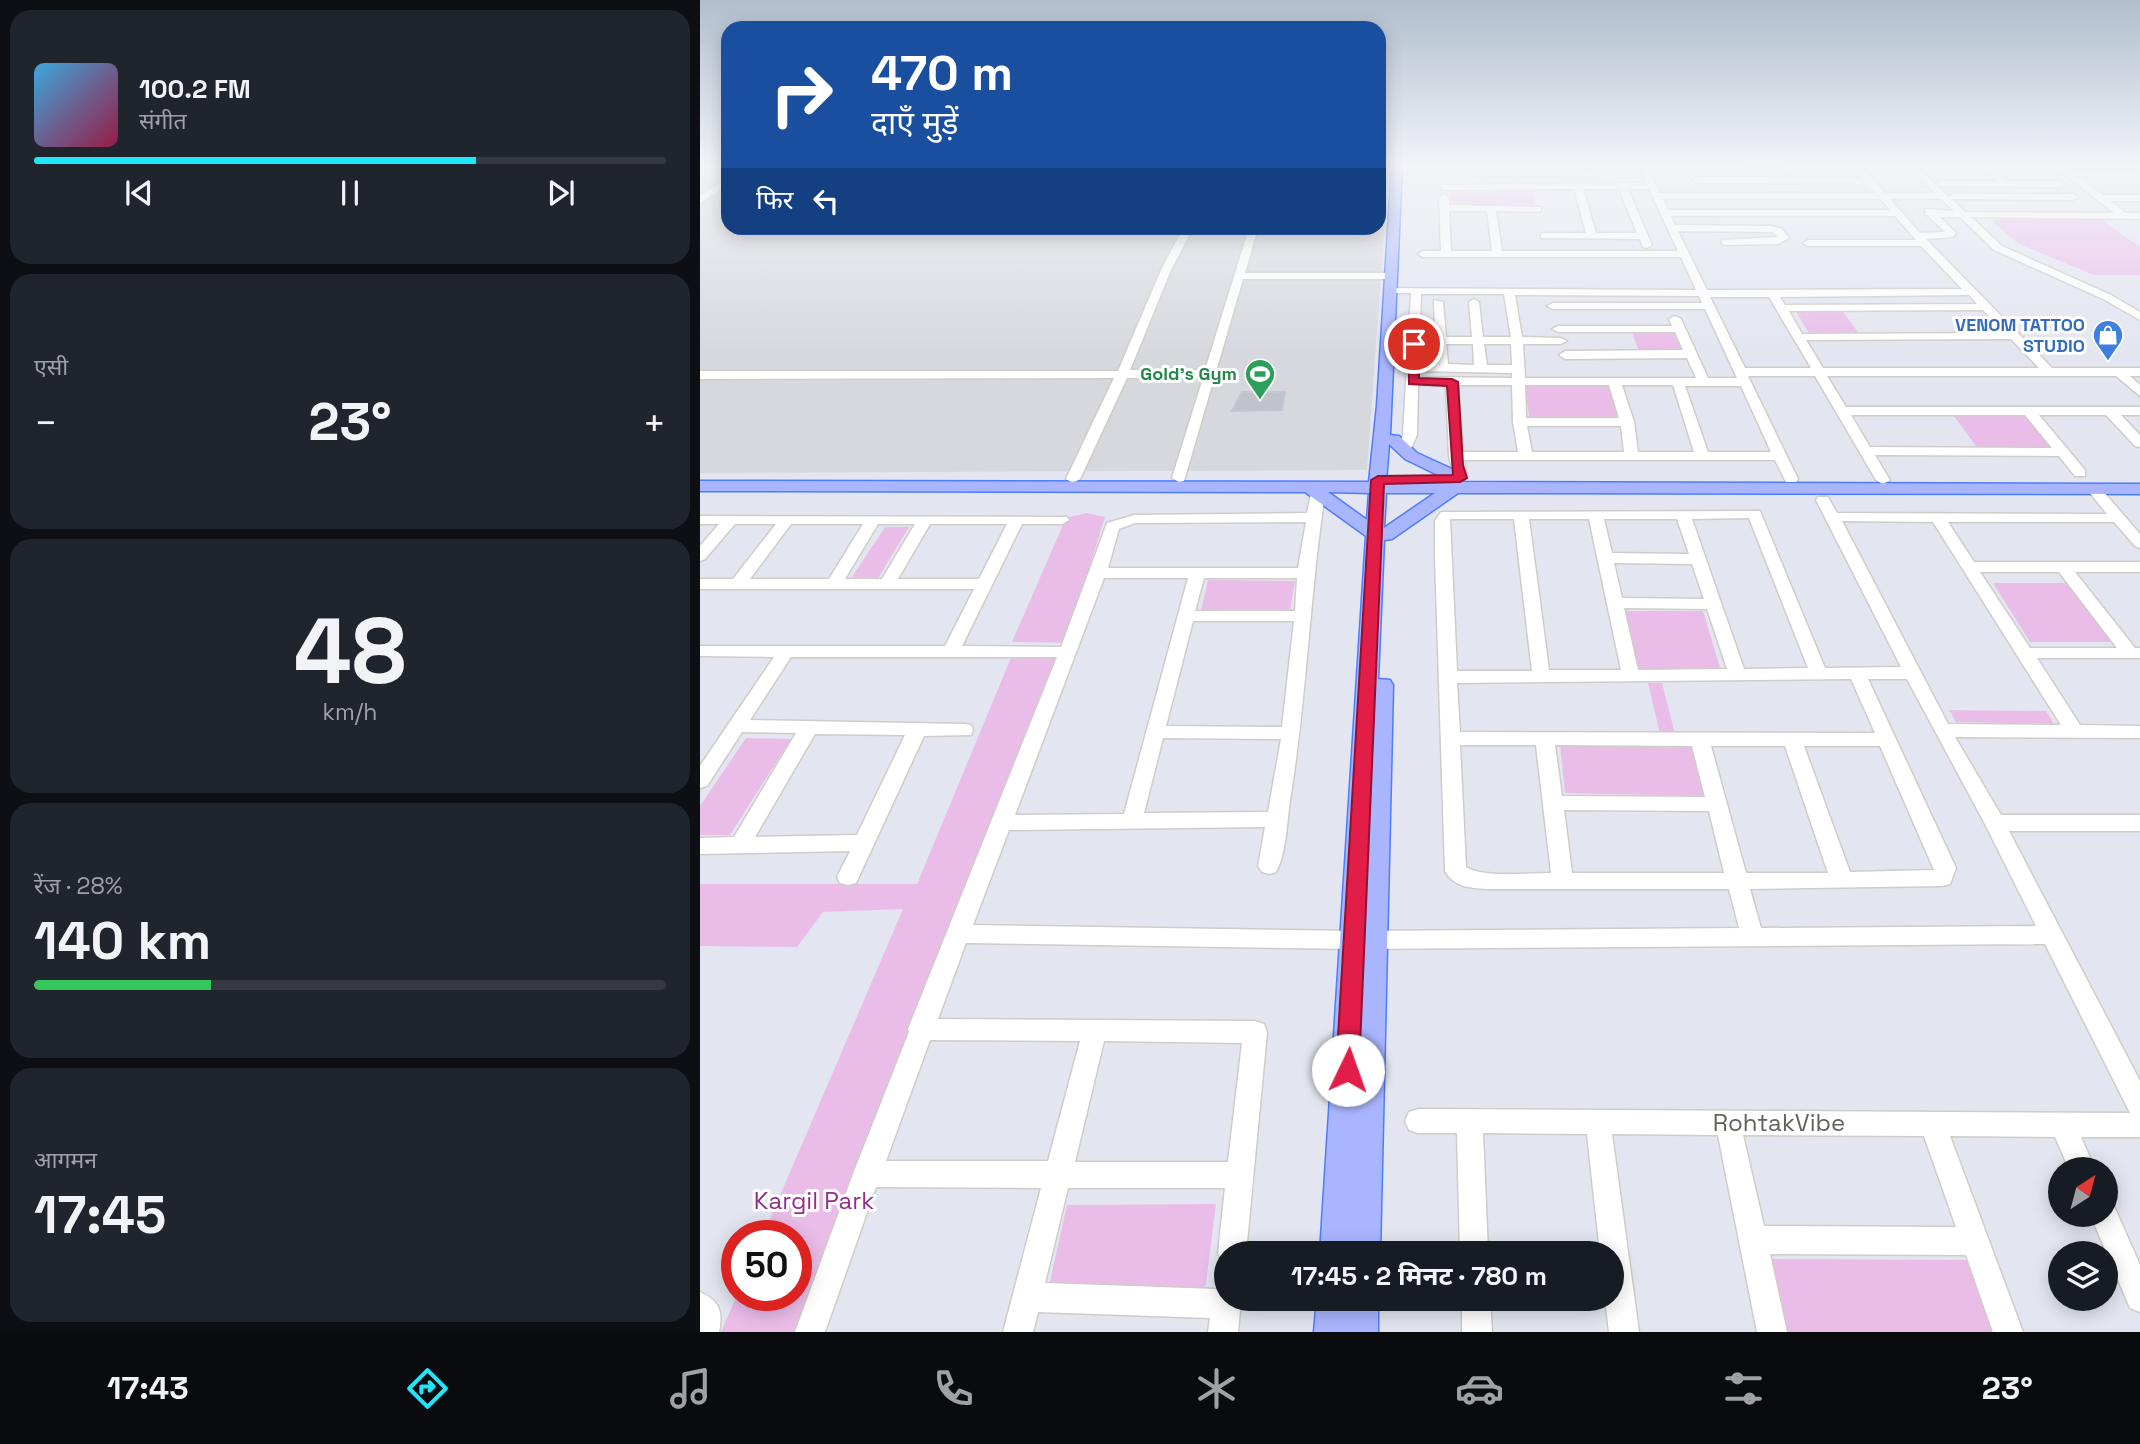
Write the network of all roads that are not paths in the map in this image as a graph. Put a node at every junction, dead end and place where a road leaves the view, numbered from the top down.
1 (1399, 227) edge
2 (1404, 227) edge
3 (1445, 227) edge
4 (1493, 227) edge
5 (1542, 227) edge
6 (1560, 227) edge
7 (1589, 227) edge
8 (1639, 227) edge
9 (1911, 227) edge
10 (1945, 227) edge
11 (1978, 227) edge
12 (1983, 227) edge
13 (1671, 228) joint
14 (1718, 229) junction
15 (1251, 235) edge
16 (1184, 236) dead end
17 (1592, 236) junction
18 (1643, 236) junction
19 (1921, 239) junction
20 (1808, 243) dead end
21 (1650, 253) junction
22 (1423, 254) dead end
23 (1446, 254) junction
24 (1497, 254) junction
25 (1548, 254) junction
26 (1682, 254) junction
27 (1238, 276) junction
28 (1402, 290) junction
29 (1549, 291) junction
30 (1701, 292) junction
31 (1972, 292) junction
32 (1773, 293) junction
33 (1509, 297) junction
34 (1438, 302) junction
35 (1474, 302) junction
36 (2140, 305) edge
37 (1553, 306) junction
38 (1670, 306) junction
39 (1708, 306) junction
40 (1989, 307) junction
41 (1782, 308) junction
42 (2140, 317) edge
43 (1678, 329) junction
44 (1559, 335) junction
45 (2014, 336) junction
46 (1798, 337) junction
47 (1439, 340) junction
48 (1477, 340) junction
49 (1517, 340) junction
50 (1689, 354) junction
51 (1565, 355) junction
52 (1414, 367) junction
53 (1442, 368) junction
54 (1481, 369) junction
55 (1818, 372) junction
56 (2119, 372) junction
57 (2140, 372) edge
58 (2050, 373) junction
59 (1208, 374) junction
60 (700, 375) edge
61 (1122, 375) junction
62 (1518, 376) junction
63 (1742, 377) junction
64 (1413, 381) junction
65 (1452, 382) junction
66 (1571, 383) junction
67 (1615, 383) junction
68 (1678, 383) junction
69 (1704, 383) junction
70 (2140, 392) edge
71 (1841, 411) junction
72 (2029, 411) junction
73 (2110, 411) junction
74 (2140, 411) edge
75 (1520, 422) junction
76 (1627, 422) junction
77 (2140, 443) edge
78 (1398, 444) junction
79 (1867, 451) junction
80 (2061, 452) junction
81 (1456, 456) junction
82 (1778, 456) junction
83 (1526, 457) junction
84 (1632, 457) junction
85 (1703, 457) junction
86 (2080, 472) dead end
87 (1179, 478) junction
88 (1073, 479) junction
89 (1791, 479) junction
90 (700, 480) edge
91 (1883, 480) junction
92 (1458, 481) junction
93 (2140, 481) edge
94 (1385, 484) junction
95 (700, 486) edge
96 (2140, 489) edge
97 (1313, 490) junction
98 (2096, 493) dead end
99 (1823, 500) dead end
100 (1521, 515) junction
101 (1596, 515) junction
102 (1684, 516) junction
103 (1315, 517) junction
104 (1834, 517) junction
105 (1938, 518) junction
106 (2118, 518) junction
107 (700, 520) edge
108 (731, 520) junction
109 (787, 520) junction
110 (873, 520) junction
111 (925, 520) junction
112 (1017, 520) junction
113 (1062, 520) dead end
114 (1380, 535) junction
115 (2140, 544) edge
116 (700, 556) edge
117 (1605, 558) junction
118 (1698, 559) junction
119 (2140, 566) edge
120 (1967, 567) junction
121 (2064, 568) junction
122 (1099, 573) junction
123 (1197, 573) junction
124 (1305, 573) junction
125 (984, 583) junction
126 (700, 584) edge
127 (738, 584) junction
128 (887, 584) junction
129 (833, 585) junction
130 (1615, 603) junction
131 (1712, 604) junction
132 (1186, 616) junction
133 (1303, 616) junction
134 (787, 650) junction
135 (700, 651) edge
136 (951, 651) junction
137 (1066, 652) junction
138 (2025, 653) junction
139 (2135, 653) edge
140 (1913, 673) junction
141 (1819, 674) junction
142 (1857, 674) junction
143 (1541, 676) junction
144 (1738, 676) junction
145 (1448, 677) junction
146 (1631, 677) junction
147 (736, 726) junction
148 (809, 728) junction
149 (917, 730) junction
150 (964, 730) dead end
151 (1942, 730) junction
152 (1158, 732) junction
153 (2074, 732) junction
154 (2140, 732) edge
155 (1291, 733) junction
156 (1450, 737) junction
157 (1545, 738) junction
158 (1700, 739) junction
159 (1792, 739) junction
160 (1888, 740) junction
161 (700, 781) edge
162 (1553, 803) junction
163 (1717, 804) junction
164 (1277, 819) junction
165 (1001, 822) junction
166 (1132, 822) junction
167 (1995, 822) junction
168 (2140, 823) edge
169 (864, 843) junction
170 (740, 845) junction
171 (700, 846) edge
172 (1269, 866) dead end
173 (848, 877) dead end
174 (1562, 880) junction
175 (1737, 881) junction
176 (1842, 881) junction
177 (960, 934) junction
178 (2053, 935) junction
179 (1752, 936) junction
180 (1365, 939) junction
181 (920, 1029) junction
182 (1094, 1033) junction
183 (2140, 1107) edge
184 (1418, 1121) dead end
185 (1470, 1122) junction
186 (1598, 1122) junction
187 (1728, 1123) junction
188 (1933, 1124) junction
189 (2063, 1125) junction
190 (2140, 1125) edge
191 (2077, 1157) edge
192 (866, 1174) junction
193 (1056, 1175) junction
194 (1240, 1175) junction
195 (2109, 1227) edge
196 (1753, 1240) junction
197 (1233, 1241) edge
198 (1338, 1241) edge
199 (1363, 1241) edge
200 (1474, 1241) edge
201 (1975, 1241) junction
202 (1026, 1297) junction
203 (2140, 1298) edge
204 (700, 1307) edge
205 (1333, 1311) edge
206 (1361, 1311) edge
207 (1476, 1311) edge
208 (1225, 1312) edge
209 (704, 1332) edge
210 (810, 1332) edge
211 (1018, 1332) edge
212 (1332, 1332) edge
213 (1360, 1332) edge
214 (1477, 1332) edge
215 (1625, 1332) edge
216 (1772, 1332) edge
217 (2008, 1332) edge

1 - 28 main road
2 - 28 main road
3 - 23 street
4 - 24 street
5 - 25 street
6 - 17 street
7 - 17 street
8 - 18 street
9 - 19 street
10 - 19 street
11 - 42 street
12 - 36 street
13 - 14 street
13 - 26 street
14 - 14 street
15 - 27 street
16 - 61 street
17 - 18 street
18 - 21 street
19 - 20 street
19 - 31 street
21 - 25 street
21 - 26 street
22 - 23 street
23 - 24 street
24 - 25 street
26 - 30 street
27 - 28 street
27 - 59 street
28 - 33 street
28 - 34 street
28 - 52 street
28 - 78 main road
28 - 94 main road
29 - 30 street
29 - 33 street
29 - 37 street
30 - 32 street
30 - 39 street
31 - 32 street
31 - 40 street
32 - 41 street
33 - 35 street
33 - 49 street
34 - 35 street
34 - 47 street
35 - 48 street
37 - 38 street
37 - 44 street
38 - 39 street
38 - 43 street
39 - 63 street
40 - 41 street
40 - 45 street
41 - 46 street
43 - 44 street
43 - 50 street
44 - 49 street
44 - 51 street
45 - 46 street
45 - 58 street
46 - 55 street
47 - 48 street
47 - 53 street
48 - 49 street
48 - 54 street
49 - 62 street
50 - 51 street
50 - 69 street
51 - 66 street
52 - 53 street
52 - 64 street
53 - 54 street
54 - 62 street
55 - 58 street
55 - 63 street
55 - 71 street
56 - 57 street
56 - 58 street
56 - 70 street
59 - 61 street
59 - 87 street
60 - 61 street
61 - 88 street
62 - 65 street
62 - 66 street
62 - 75 street
63 - 69 street
63 - 82 street
64 - 65 street
64 - 78 street
65 - 81 street
66 - 67 street
67 - 68 street
67 - 76 street
68 - 69 street
68 - 85 street
71 - 72 street
71 - 79 street
72 - 73 street
72 - 80 street
73 - 74 street
73 - 77 street
75 - 76 street
75 - 83 street
76 - 84 street
78 - 92 main road
78 - 94 main road
79 - 80 street
79 - 91 street
80 - 86 street
81 - 83 street
81 - 92 street
82 - 85 street
82 - 89 street
83 - 84 street
84 - 85 street
87 - 88 main road
87 - 94 main road
88 - 90 main road
89 - 91 main road
89 - 92 main road
91 - 93 main road
92 - 94 main road
92 - 96 main road
92 - 114 main road
94 - 97 main road
94 - 114 main road
95 - 97 main road
97 - 103 street
97 - 114 main road
98 - 106 street
99 - 104 street
100 - 101 street
100 - 143 street
100 - 145 street
101 - 102 street
101 - 117 street
102 - 118 street
102 - 141 street
103 - 122 street
103 - 124 street
104 - 105 street
104 - 140 street
105 - 106 street
105 - 120 street
106 - 115 street
107 - 108 street
108 - 109 street
108 - 116 street
109 - 110 street
109 - 127 street
110 - 111 street
110 - 129 street
111 - 112 street
111 - 128 street
112 - 113 street
112 - 125 street
114 - 180 main road
117 - 118 street
117 - 130 street
118 - 131 street
119 - 121 street
120 - 121 street
120 - 138 street
121 - 139 street
122 - 123 street
122 - 137 street
123 - 124 street
123 - 132 street
124 - 133 street
125 - 128 street
125 - 136 street
126 - 127 street
127 - 129 street
128 - 129 street
130 - 131 street
130 - 146 street
131 - 144 street
132 - 133 street
132 - 152 street
133 - 155 street
134 - 135 street
134 - 136 street
134 - 147 street
136 - 137 street
137 - 165 street
138 - 139 street
138 - 153 street
140 - 142 street
140 - 151 street
141 - 142 street
141 - 144 street
142 - 160 street
143 - 145 street
143 - 146 street
144 - 146 street
145 - 156 street
147 - 148 street
147 - 161 street
148 - 149 street
148 - 170 street
149 - 150 street
149 - 169 street
151 - 153 street
151 - 167 street
152 - 155 street
152 - 166 street
153 - 154 street
155 - 164 street
156 - 157 street
156 - 174 street
157 - 158 street
157 - 162 street
158 - 159 street
158 - 163 street
159 - 160 street
159 - 176 street
160 - 176 street
162 - 163 street
162 - 174 street
163 - 175 street
164 - 166 street
164 - 172 street
165 - 166 street
165 - 177 street
167 - 168 street
167 - 178 street
169 - 170 street
169 - 173 street
170 - 171 street
174 - 175 street
175 - 176 street
175 - 179 street
177 - 180 street
177 - 181 street
178 - 179 street
178 - 183 street
179 - 180 street
180 - 198 main road
180 - 199 main road
181 - 182 street
181 - 192 street
182 - 193 street
182 - 194 street
184 - 185 street, RohtakVibe
185 - 186 street, RohtakVibe
185 - 200 street
186 - 187 street, RohtakVibe
186 - 215 street
187 - 188 street, RohtakVibe
187 - 196 street
188 - 189 street, RohtakVibe
188 - 201 street
189 - 190 street, RohtakVibe
189 - 191 street
192 - 193 street
192 - 210 street
193 - 194 street
193 - 202 street
194 - 197 street
195 - 203 street
196 - 201 street
196 - 216 street
201 - 217 street
202 - 208 street
202 - 211 street
204 - 209 street
205 - 212 main road
206 - 213 main road
207 - 214 street

